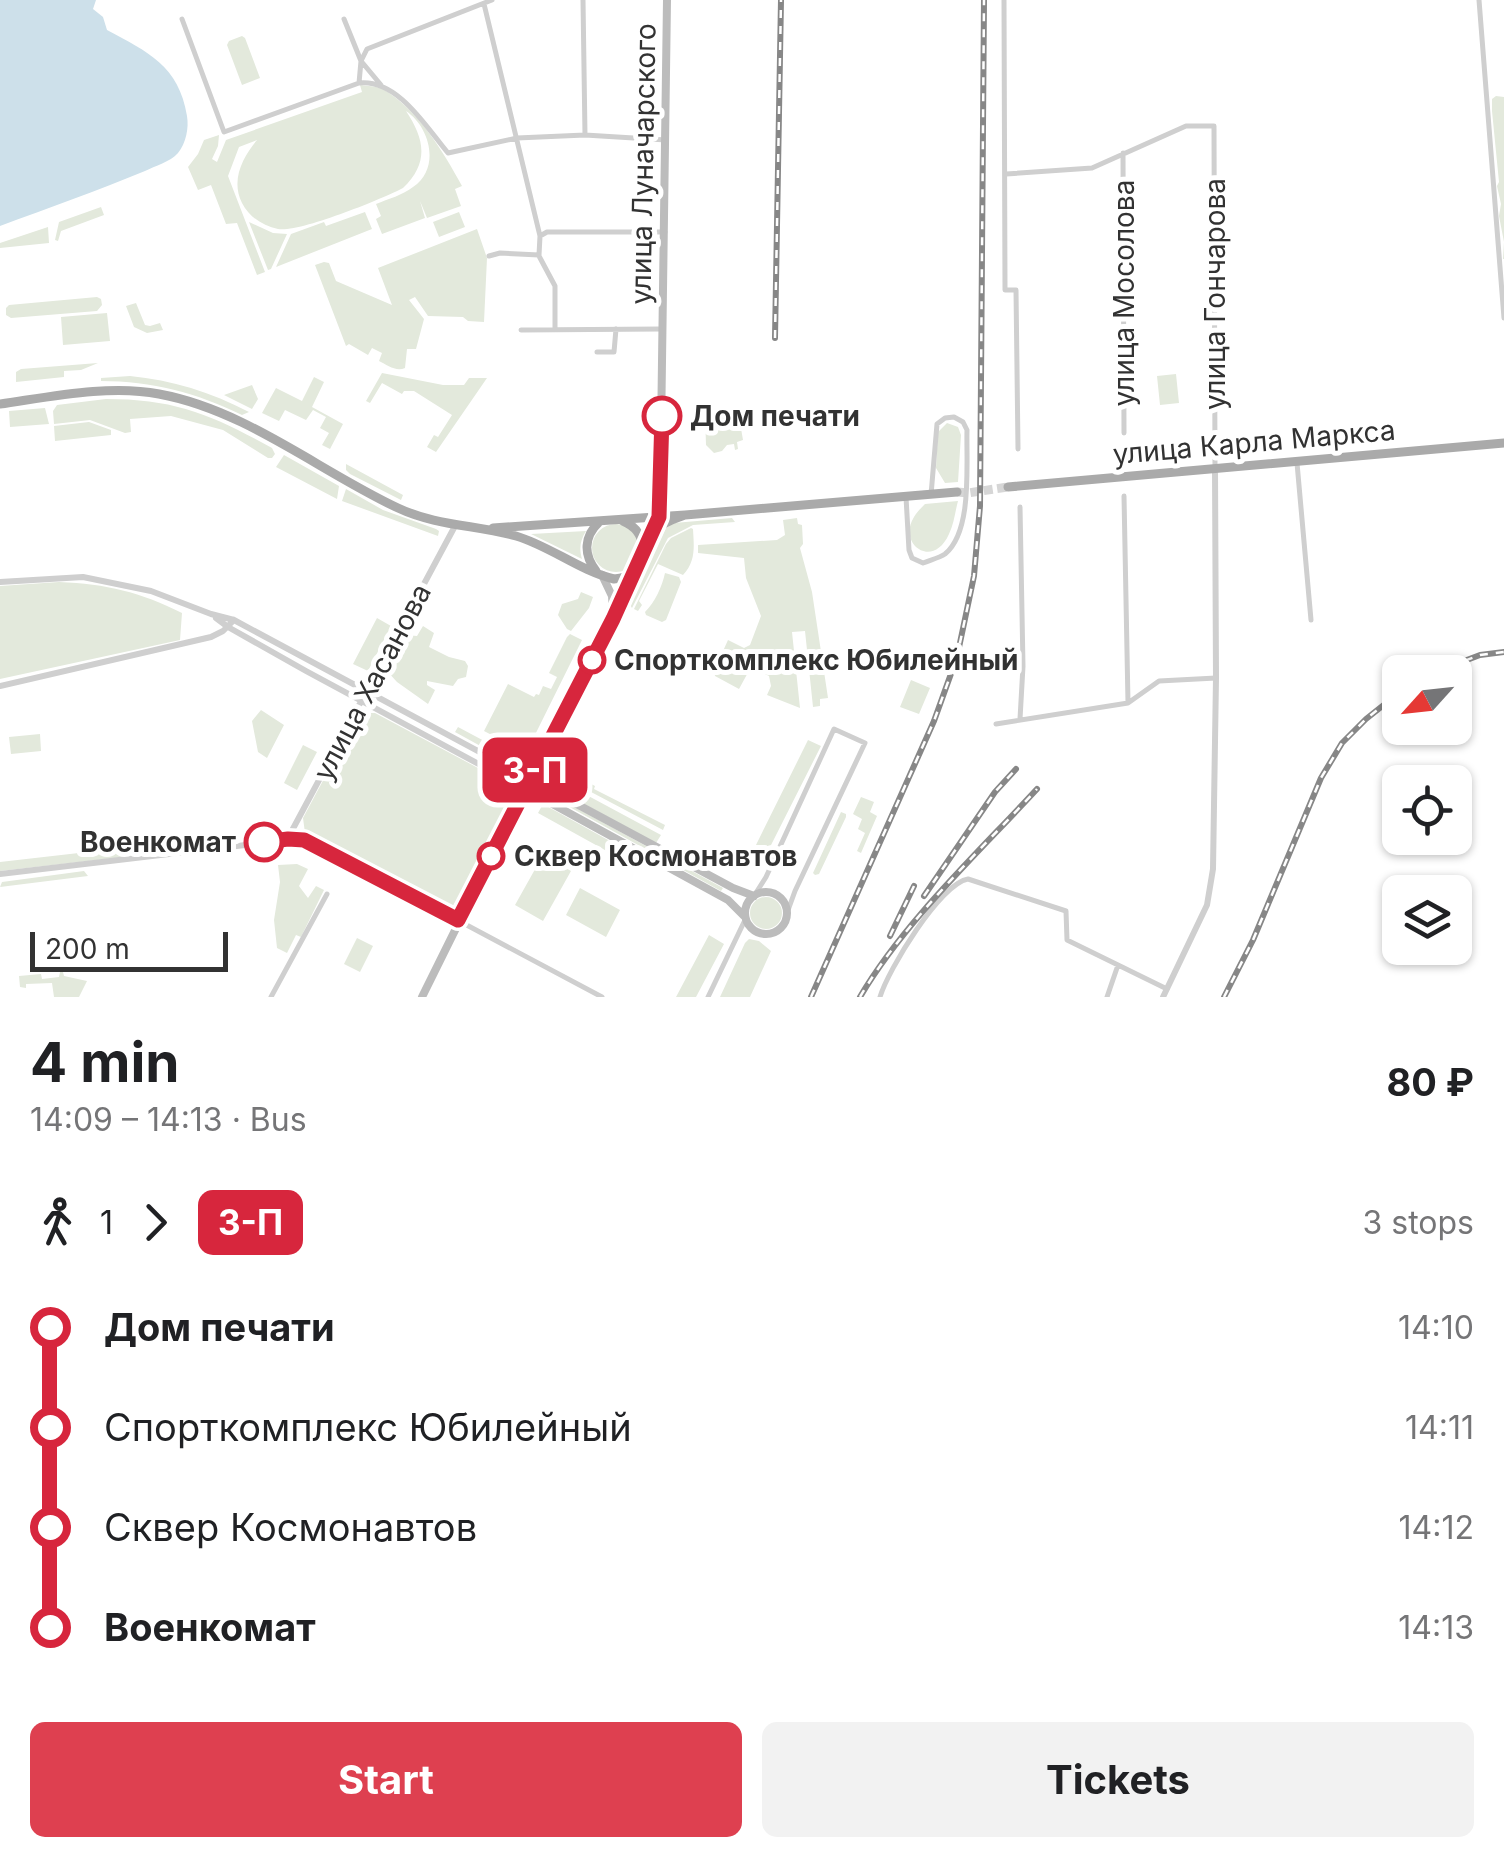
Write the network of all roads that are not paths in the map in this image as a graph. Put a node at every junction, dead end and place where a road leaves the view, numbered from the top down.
1 (492, 0) edge
2 (583, 0) edge
3 (668, 0) edge
4 (1004, 0) edge
5 (1479, 0) edge
6 (484, 4) junction
7 (182, 19) dead end
8 (344, 19) dead end
9 (360, 61) junction
10 (359, 84) junction
11 (382, 86) junction
12 (585, 135) junction
13 (516, 138) junction
14 (666, 140) junction
15 (1124, 153) junction
16 (1006, 174) junction
17 (665, 232) junction
18 (540, 236) junction
19 (539, 255) junction
20 (489, 256) dead end
21 (1504, 318) edge
22 (664, 329) junction
23 (521, 330) dead end
24 (555, 330) junction
25 (616, 330) junction
26 (597, 352) dead end
27 (0, 404) edge
28 (1124, 434) dead end
29 (1504, 442) edge
30 (1018, 449) dead end
31 (1297, 461) junction
32 (1215, 468) junction
33 (1008, 487) tunnel mouth
34 (958, 492) tunnel mouth
35 (931, 494) junction
36 (1124, 496) dead end
37 (906, 497) junction
38 (1020, 508) dead end
39 (685, 515) junction
40 (659, 517) junction
41 (619, 520) junction
42 (600, 521) junction
43 (455, 526) junction
44 (480, 528) junction
45 (650, 538) junction
46 (642, 555) junction
47 (636, 570) junction
48 (599, 574) junction
49 (0, 582) edge
50 (211, 614) junction
51 (613, 619) junction
52 (234, 620) junction
53 (1311, 620) dead end
54 (228, 627) junction
55 (1216, 678) junction
56 (0, 686) edge
57 (367, 690) junction
58 (362, 701) junction
59 (1128, 703) junction
60 (1020, 721) junction
61 (996, 724) dead end
62 (530, 779) junction
63 (525, 789) junction
64 (288, 839) junction
65 (0, 874) edge
66 (328, 894) dead end
67 (754, 896) junction
68 (788, 913) junction
69 (745, 918) junction
70 (458, 920) junction
71 (1118, 965) junction
72 (1167, 988) junction
73 (271, 997) edge
74 (422, 997) edge
75 (602, 997) edge
76 (708, 997) edge
77 (880, 997) edge
78 (1107, 997) edge
79 (1163, 997) edge

1 - 6 street
2 - 12 street
3 - 14 main road, улица Луначарского
4 - 16 street
5 - 21 street
6 - 9 street
6 - 13 street
7 - 10 street
8 - 9 street
9 - 10 street
9 - 11 street
10 - 11 street
11 - 13 street
12 - 13 street
12 - 14 street
13 - 18 street
14 - 17 main road, улица Луначарского
15 - 16 street
15 - 28 street, улица Мосолова
15 - 32 street, улица Гончарова
16 - 30 street
17 - 18 street
17 - 22 main road, улица Луначарского
18 - 19 street
19 - 20 street
19 - 24 street
22 - 25 street
22 - 40 main road, улица Луначарского
23 - 24 street
24 - 25 street
25 - 26 street
27 - 43 main road
29 - 31 main road, улица Карла Маркса
31 - 32 main road, улица Карла Маркса
31 - 53 street
32 - 33 main road, улица Карла Маркса
32 - 55 street, улица Гончарова
34 - 35 main road
35 - 37 main road
35 - 37 street
36 - 59 street
37 - 39 main road
38 - 60 street
39 - 40 main road
39 - 45 main road
40 - 41 main road
40 - 45 main road
41 - 42 main road
41 - 46 main road
42 - 44 main road
42 - 48 main road
43 - 44 main road
43 - 57 street, улица Хасанова
44 - 48 main road
45 - 46 main road
46 - 47 main road
47 - 48 main road
47 - 51 main road
48 - 51 main road
49 - 50 street
50 - 52 street
50 - 54 street
51 - 62 main road
52 - 54 street
52 - 57 street
54 - 56 street
54 - 58 street
55 - 59 street
55 - 72 street, улица Гончарова
57 - 58 street, улица Хасанова
57 - 62 street
58 - 63 street
58 - 64 street, улица Хасанова
59 - 60 street
60 - 61 street
62 - 63 main road
62 - 67 main road
63 - 69 main road
63 - 70 main road
64 - 65 street
64 - 70 street
66 - 73 street
67 - 68 main road
67 - 68 street
67 - 69 main road
68 - 69 main road
69 - 76 street
70 - 74 main road
70 - 75 street
71 - 72 street
71 - 77 street
71 - 78 street
72 - 79 street, улица Гончарова

